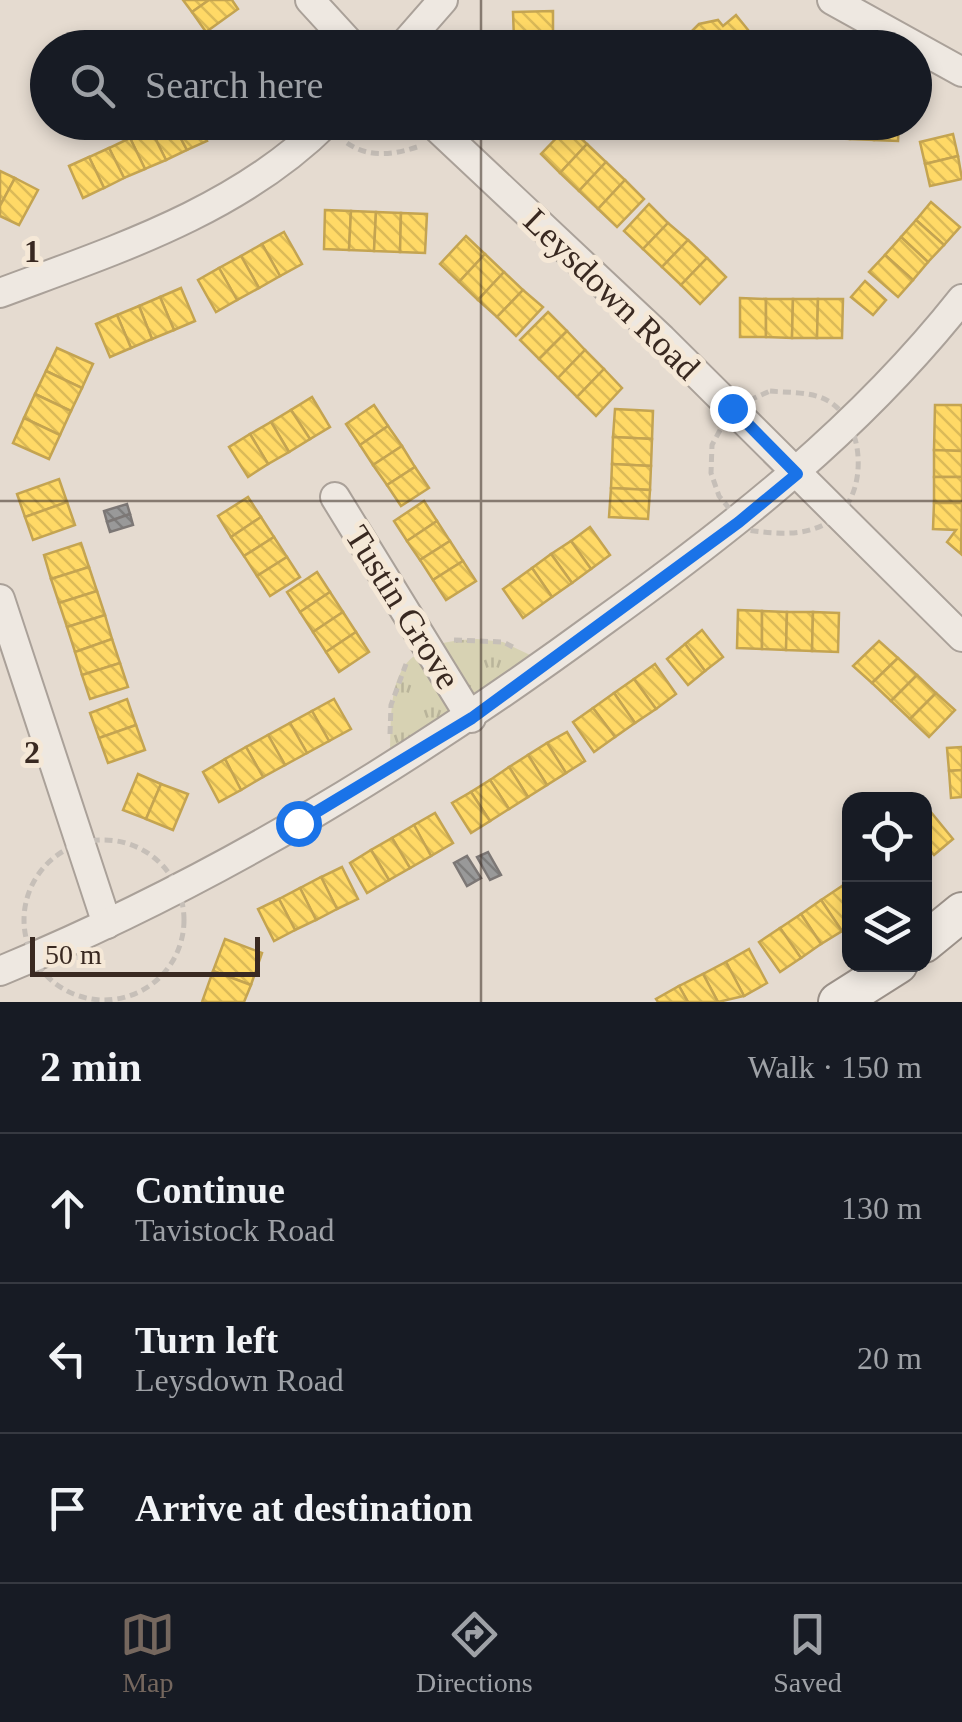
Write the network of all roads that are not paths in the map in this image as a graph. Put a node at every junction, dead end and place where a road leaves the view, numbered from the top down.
1 (310, 0) edge
2 (444, 0) edge
3 (832, 0) edge
4 (338, 30) edge
5 (417, 30) edge
6 (886, 30) edge
7 (932, 55) edge
8 (962, 72) edge
9 (306, 140) edge
10 (450, 140) edge
11 (0, 293) edge
12 (962, 300) edge
13 (797, 474) junction
14 (336, 497) dead end
15 (0, 599) edge
16 (962, 637) edge
17 (472, 718) junction
18 (962, 912) edge
19 (107, 924) junction
20 (932, 936) edge
21 (0, 970) edge
22 (885, 972) edge
23 (838, 1002) edge

1 - 4 street
2 - 5 street
3 - 6 street
7 - 8 street
9 - 11 street
10 - 13 street, Leysdown Road
12 - 13 street
13 - 16 street, Leysdown Road
13 - 17 street
14 - 17 street, Tustin Grove
15 - 19 street
17 - 19 street
18 - 20 street
19 - 21 street
22 - 23 street

